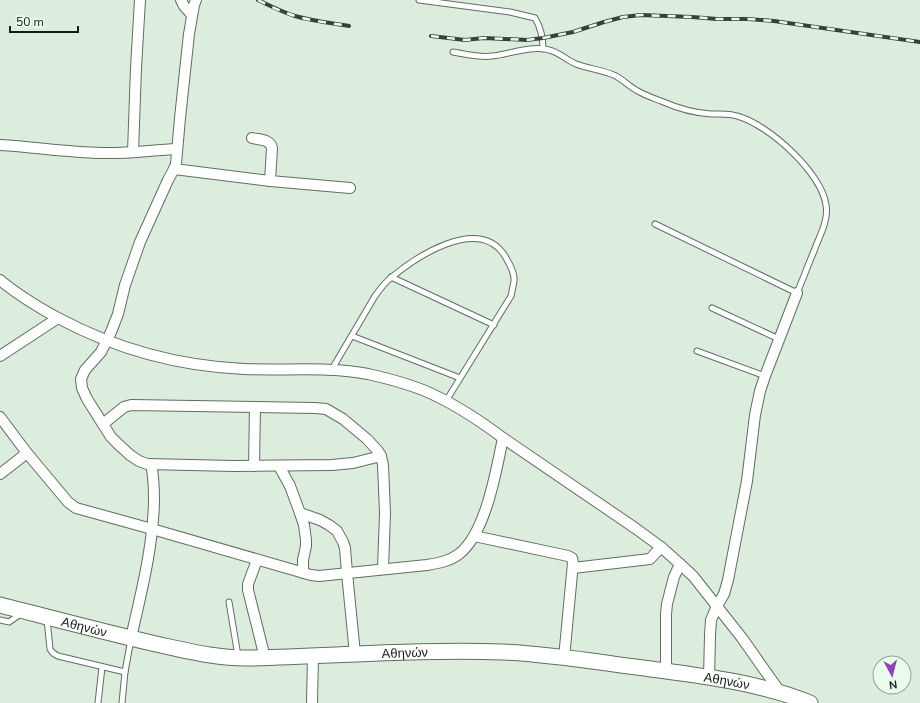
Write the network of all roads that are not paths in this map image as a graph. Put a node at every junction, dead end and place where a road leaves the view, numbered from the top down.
1 (140, 0) edge
2 (181, 0) edge
3 (196, 0) edge
4 (419, 0) edge
5 (192, 15) junction
6 (544, 49) junction
7 (453, 52) dead end
8 (252, 138) dead end
9 (0, 144) edge
10 (177, 149) junction
11 (133, 152) junction
12 (174, 169) junction
13 (270, 181) junction
14 (350, 188) dead end
15 (655, 224) dead end
16 (391, 277) junction
17 (0, 280) edge
18 (797, 293) junction
19 (712, 308) dead end
20 (58, 318) junction
21 (494, 325) junction
22 (352, 336) junction
23 (779, 339) junction
24 (108, 340) junction
25 (697, 351) dead end
26 (0, 356) edge
27 (332, 369) junction
28 (765, 376) junction
29 (460, 378) junction
30 (446, 402) junction
31 (255, 407) junction
32 (0, 417) edge
33 (103, 424) junction
34 (503, 438) junction
35 (27, 453) junction
36 (381, 456) junction
37 (151, 464) junction
38 (254, 466) junction
39 (280, 466) junction
40 (0, 474) edge
41 (300, 513) junction
42 (152, 528) junction
43 (474, 536) junction
44 (662, 548) junction
45 (257, 560) junction
46 (680, 564) junction
47 (573, 568) junction
48 (383, 569) junction
49 (303, 573) junction
50 (346, 573) junction
51 (229, 602) dead end
52 (0, 605) edge
53 (717, 606) junction
54 (24, 611) junction
55 (46, 617) junction
56 (0, 620) edge
57 (131, 638) junction
58 (355, 654) junction
59 (313, 656) junction
60 (238, 658) junction
61 (265, 658) junction
62 (564, 658) junction
63 (102, 667) junction
64 (666, 671) junction
65 (125, 672) junction
66 (709, 678) junction
67 (780, 692) junction
68 (98, 703) edge
69 (122, 703) edge
70 (312, 703) edge
71 (810, 703) edge

1 - 11 street
2 - 5 street
3 - 5 street
4 - 6 lane
5 - 10 street
6 - 7 lane
6 - 18 lane
8 - 13 street
9 - 11 street
10 - 11 street
10 - 12 street
12 - 13 street
12 - 24 street
13 - 14 street
15 - 18 lane
16 - 21 lane
16 - 21 lane
16 - 22 lane
17 - 20 street
18 - 23 street
19 - 23 lane
20 - 24 street
20 - 26 street
21 - 29 lane
22 - 27 lane
22 - 29 lane
23 - 28 street
24 - 27 street
24 - 33 street
25 - 28 lane
27 - 30 street
28 - 53 street
29 - 30 lane
30 - 34 street
31 - 33 street
31 - 36 street
31 - 38 street
32 - 35 street
33 - 37 street
34 - 43 street
34 - 44 street
35 - 40 street
35 - 42 street
36 - 39 street
36 - 48 street
37 - 38 street
37 - 42 street
38 - 39 street
39 - 41 street
41 - 49 street
41 - 50 street
42 - 45 street
42 - 57 street
43 - 47 street
43 - 48 street
44 - 46 street
44 - 47 street
45 - 49 street
45 - 61 street
46 - 53 street
46 - 64 street
47 - 62 street
48 - 50 street
49 - 50 street
50 - 58 street
51 - 60 lane
52 - 54 main road, Αθηνών
53 - 66 street
53 - 67 street
54 - 55 main road, Αθηνών
54 - 56 lane
55 - 57 main road, Αθηνών
55 - 63 lane
57 - 60 main road, Αθηνών
57 - 65 lane
58 - 59 main road, Αθηνών
58 - 62 main road, Αθηνών
59 - 61 main road, Αθηνών
59 - 70 street
60 - 61 main road, Αθηνών
62 - 64 main road, Αθηνών
63 - 65 lane
63 - 68 lane
64 - 66 main road, Αθηνών
65 - 69 lane
66 - 67 main road, Αθηνών
67 - 71 main road, Αθηνών

